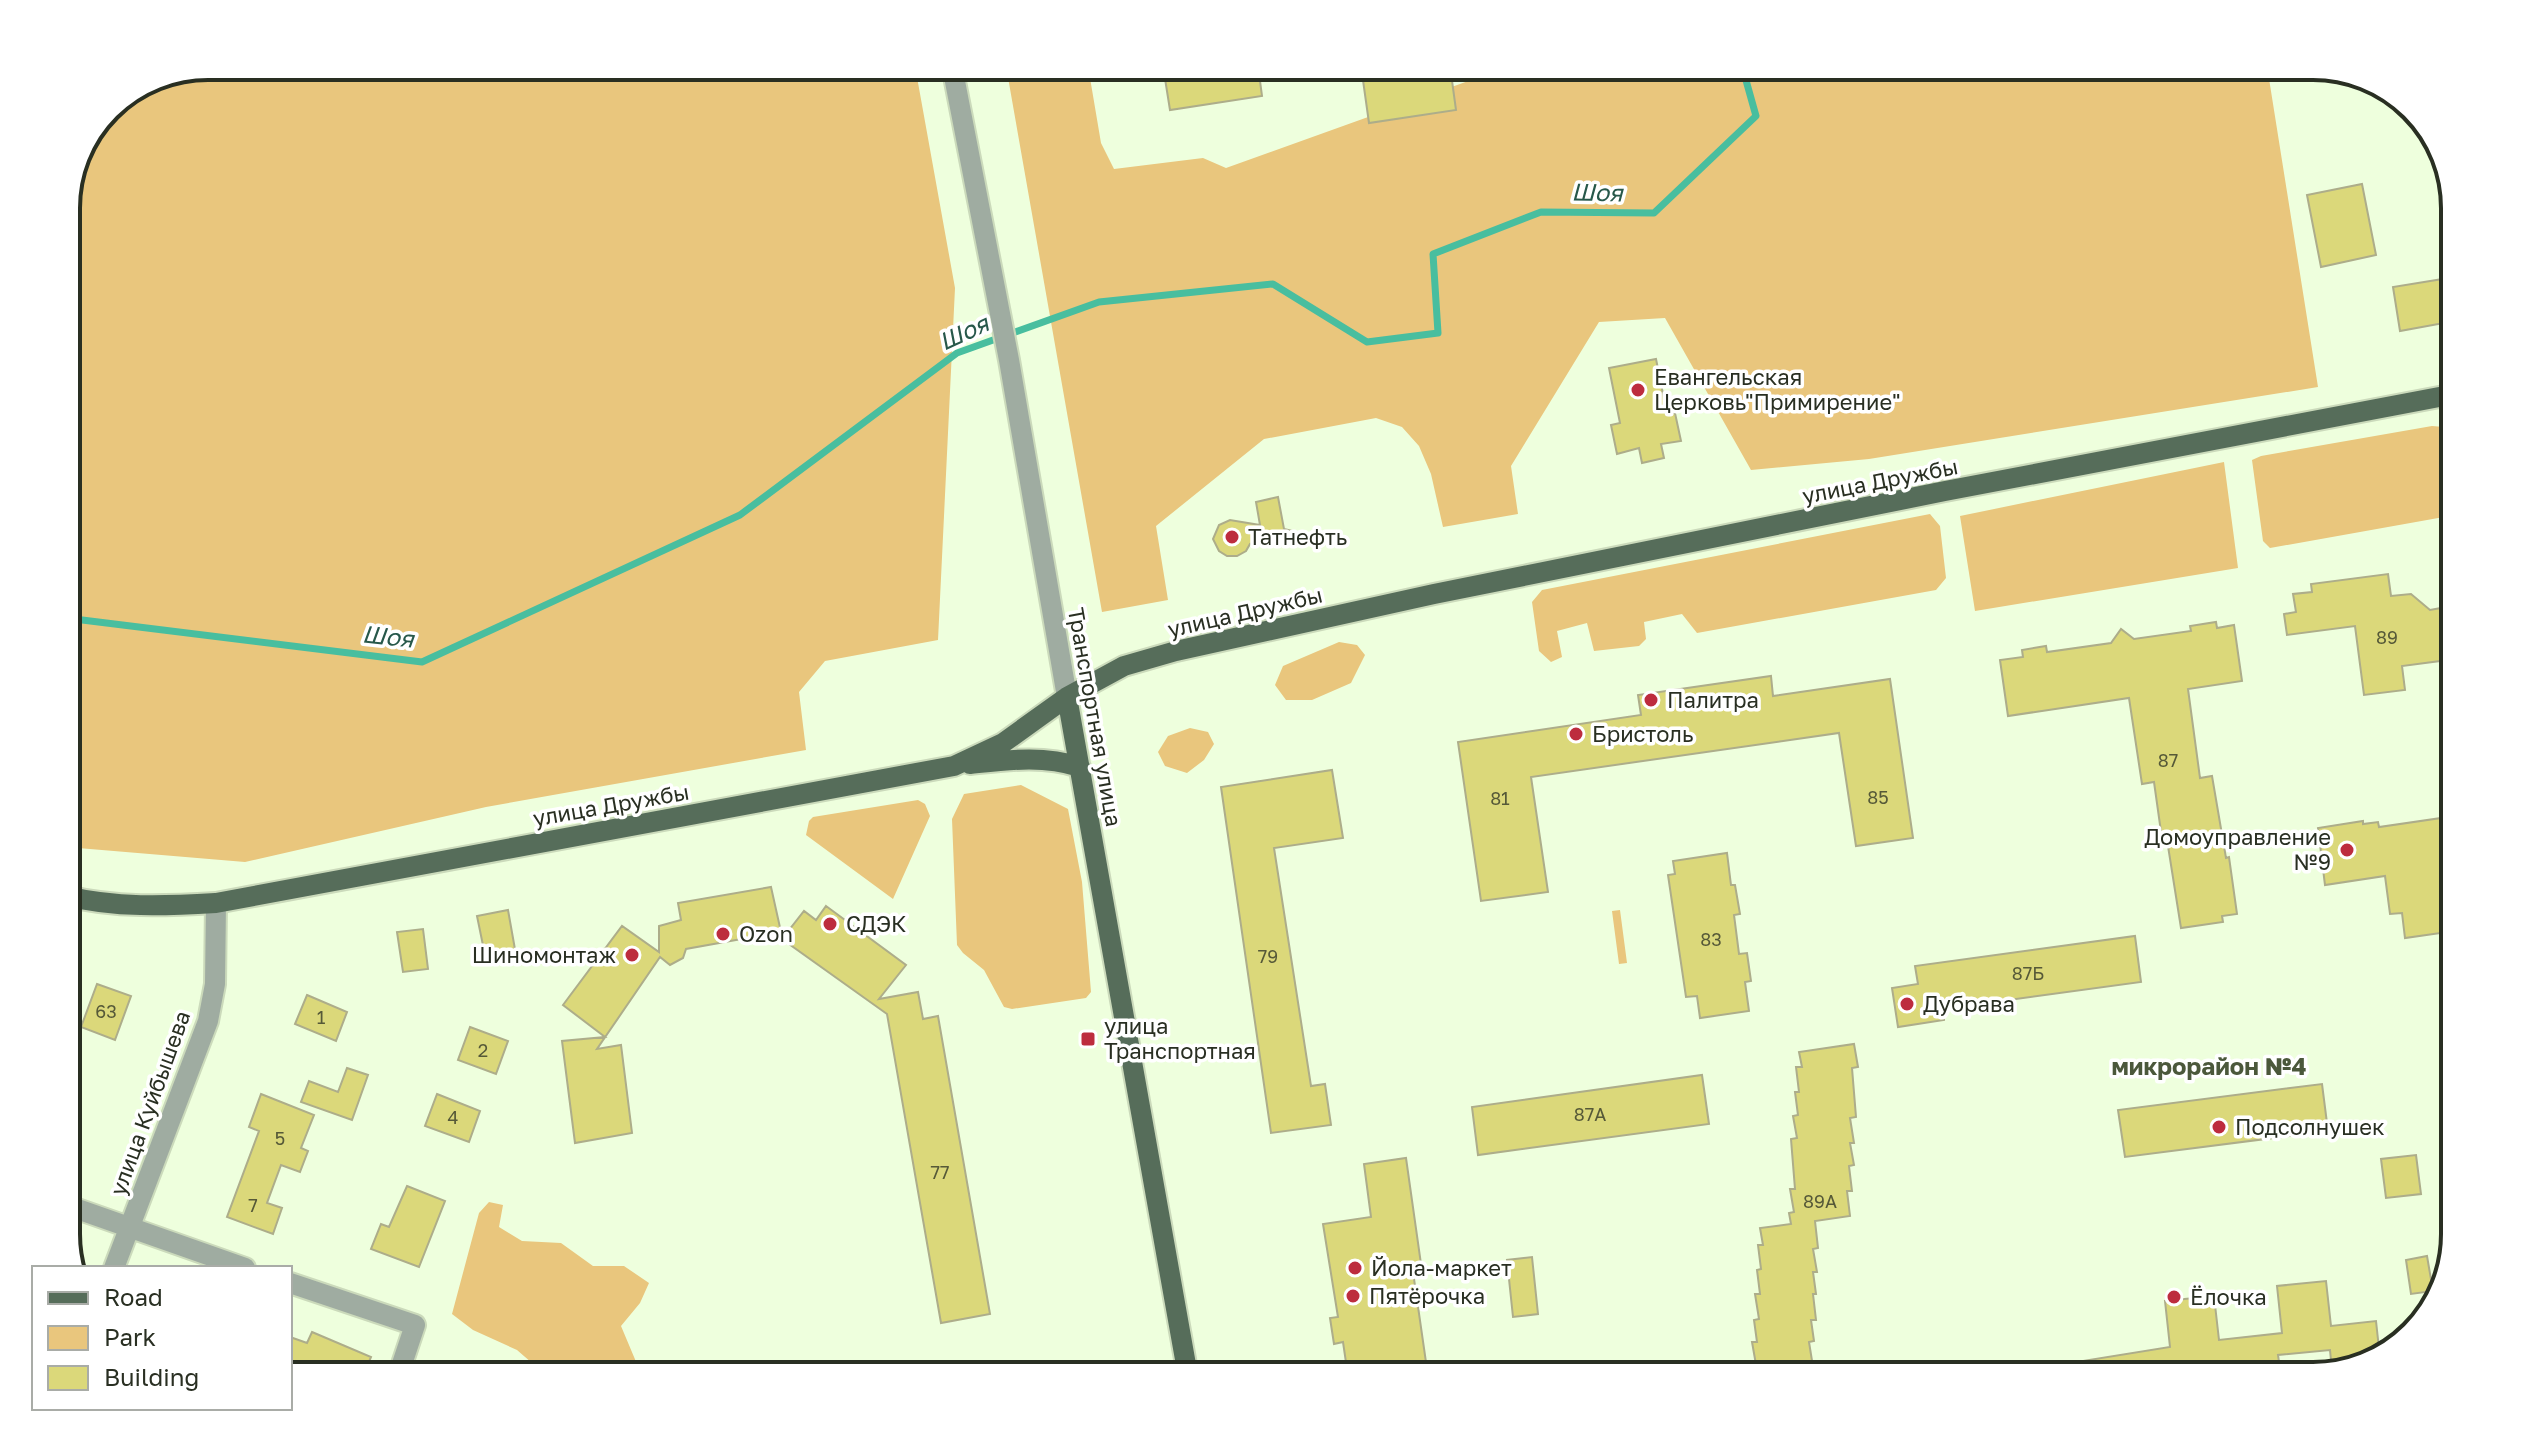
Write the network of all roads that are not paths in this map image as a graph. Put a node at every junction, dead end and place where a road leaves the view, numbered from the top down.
1 (955, 80) edge
2 (2441, 397) edge
3 (1067, 697) junction
4 (954, 766) junction
5 (1080, 767) junction
6 (80, 898) edge
7 (216, 903) junction
8 (80, 1210) edge
9 (129, 1229) junction
10 (115, 1266) edge
11 (239, 1266) edge
12 (292, 1284) edge
13 (403, 1362) edge
14 (1186, 1362) edge

1 - 3 street, Транспортная улица
2 - 3 main road, улица Дружбы
3 - 4 main road, улица Дружбы
3 - 5 main road, Транспортная улица
4 - 5 main road
4 - 7 main road, улица Дружбы
5 - 14 main road, Транспортная улица
6 - 7 main road, улица Дружбы
7 - 9 street, улица Куйбышева
8 - 9 street
9 - 10 street, улица Куйбышева
9 - 11 street
12 - 13 street

